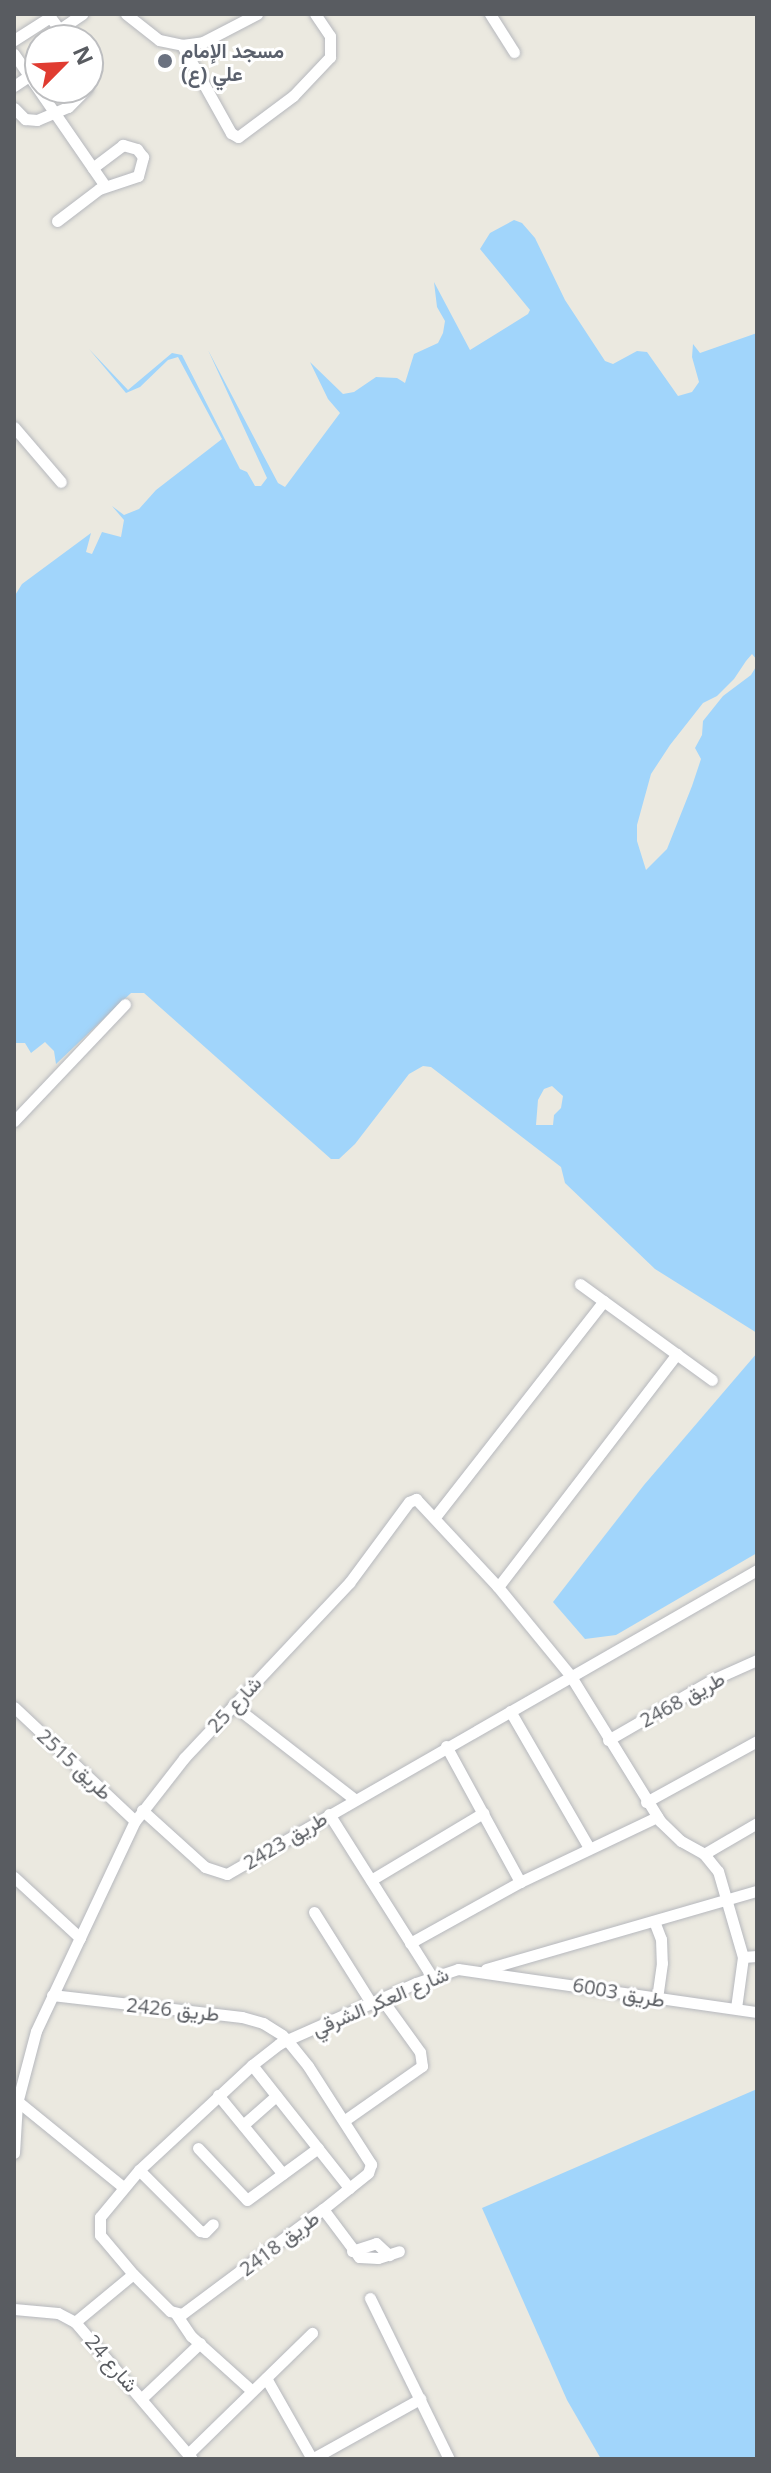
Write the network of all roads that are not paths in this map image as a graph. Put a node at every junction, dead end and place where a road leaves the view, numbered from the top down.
1 (126, 14) edge
2 (257, 14) edge
3 (315, 14) edge
4 (490, 14) edge
5 (49, 16) edge
6 (14, 40) edge
7 (182, 45) junction
8 (514, 52) dead end
9 (49, 104) edge
10 (68, 104) edge
11 (14, 108) edge
12 (56, 113) junction
13 (93, 168) junction
14 (105, 186) junction
15 (57, 221) dead end
16 (14, 427) edge
17 (61, 482) dead end
18 (125, 1004) dead end
19 (14, 1121) edge
20 (580, 1284) dead end
21 (604, 1301) junction
22 (677, 1354) junction
23 (712, 1380) dead end
24 (435, 1517) junction
25 (757, 1570) edge
26 (498, 1587) junction
27 (757, 1660) edge
28 (570, 1675) junction
29 (233, 1705) junction
30 (14, 1707) edge
31 (510, 1711) junction
32 (608, 1740) junction
33 (757, 1741) edge
34 (446, 1746) junction
35 (354, 1799) junction
36 (646, 1802) junction
37 (142, 1810) junction
38 (483, 1813) junction
39 (329, 1814) junction
40 (657, 1817) junction
41 (135, 1821) junction
42 (757, 1823) edge
43 (589, 1848) junction
44 (704, 1854) junction
45 (14, 1877) edge
46 (371, 1880) junction
47 (520, 1882) junction
48 (757, 1891) edge
49 (729, 1899) junction
50 (314, 1912) dead end
51 (654, 1921) junction
52 (80, 1938) junction
53 (410, 1943) junction
54 (757, 1956) edge
55 (743, 1957) junction
56 (482, 1970) junction
57 (432, 1977) junction
58 (52, 1995) junction
59 (376, 2000) junction
60 (657, 2000) junction
61 (736, 2008) junction
62 (757, 2012) edge
63 (287, 2040) junction
64 (252, 2065) junction
65 (218, 2095) junction
66 (276, 2096) junction
67 (15, 2100) edge
68 (345, 2120) junction
69 (243, 2125) junction
70 (198, 2148) dead end
71 (318, 2148) junction
72 (14, 2153) edge
73 (139, 2170) junction
74 (283, 2174) junction
75 (123, 2187) junction
76 (349, 2188) junction
77 (323, 2209) junction
78 (213, 2224) dead end
79 (394, 2253) dead end
80 (133, 2274) junction
81 (370, 2298) dead end
82 (14, 2309) edge
83 (176, 2314) junction
84 (75, 2322) junction
85 (312, 2333) dead end
86 (200, 2343) junction
87 (266, 2378) junction
88 (252, 2391) junction
89 (142, 2398) junction
90 (420, 2399) junction
91 (191, 2456) edge
92 (312, 2459) edge
93 (449, 2459) edge

1 - 7 street
2 - 7 street
3 - 7 street
4 - 8 street
5 - 6 street
9 - 12 street
10 - 12 street
11 - 12 street
12 - 13 street
13 - 14 street
13 - 14 street
14 - 15 street
16 - 17 street
18 - 19 street
20 - 21 street
21 - 22 street
21 - 24 street
22 - 23 street
22 - 26 street
24 - 26 street
24 - 29 street, شارع 25
25 - 28 street, طريق 2423
26 - 28 street
27 - 32 street, طريق 2468
28 - 31 street, طريق 2423
28 - 32 street
29 - 35 street, طريق 2423
29 - 37 street, شارع 25
30 - 41 street, طريق 2515
31 - 34 street, طريق 2423
31 - 43 street
32 - 36 street
33 - 36 street
34 - 35 street, طريق 2423
34 - 38 street
35 - 39 street, طريق 2423
36 - 40 street
37 - 39 street, طريق 2423
37 - 41 street, شارع 25
38 - 46 street
38 - 47 street
39 - 46 street
40 - 43 street
40 - 44 street
41 - 52 street, شارع 25
42 - 44 street
43 - 47 street
44 - 49 street
45 - 52 street
46 - 53 street
47 - 53 street
48 - 49 street, شارع العكر الشرقي
49 - 51 street, شارع العكر الشرقي
49 - 55 street
50 - 59 street
51 - 56 street, شارع العكر الشرقي
51 - 60 street
52 - 58 street, شارع 25
53 - 57 street
54 - 55 street
55 - 61 street
56 - 57 street, شارع العكر الشرقي
56 - 60 street, طريق 6003
57 - 59 street, شارع العكر الشرقي
58 - 63 street, طريق 2426
58 - 67 street, شارع 25
59 - 63 street, شارع العكر الشرقي
59 - 68 street
60 - 61 street, طريق 6003
61 - 62 street, طريق 6003
63 - 64 street, شارع العكر الشرقي
63 - 68 street
64 - 65 street, شارع العكر الشرقي
64 - 66 street
65 - 69 street
65 - 73 street, شارع العكر الشرقي
66 - 69 street
66 - 71 street
67 - 72 street, شارع 25
67 - 75 street
68 - 76 street, طريق 2418
69 - 74 street
70 - 74 street
71 - 74 street
71 - 76 street
73 - 75 street, شارع العكر الشرقي
73 - 78 street
75 - 80 street
76 - 77 street, طريق 2418
77 - 79 street
77 - 83 street, طريق 2418
80 - 83 street
80 - 84 street
81 - 90 street
82 - 84 street, شارع 24
83 - 86 street
84 - 89 street, شارع 24
85 - 87 street, شارع 24
86 - 88 street
86 - 89 street
87 - 88 street, شارع 24
87 - 92 street
88 - 91 street, شارع 24
89 - 91 street, شارع 24
90 - 92 street
90 - 93 street

